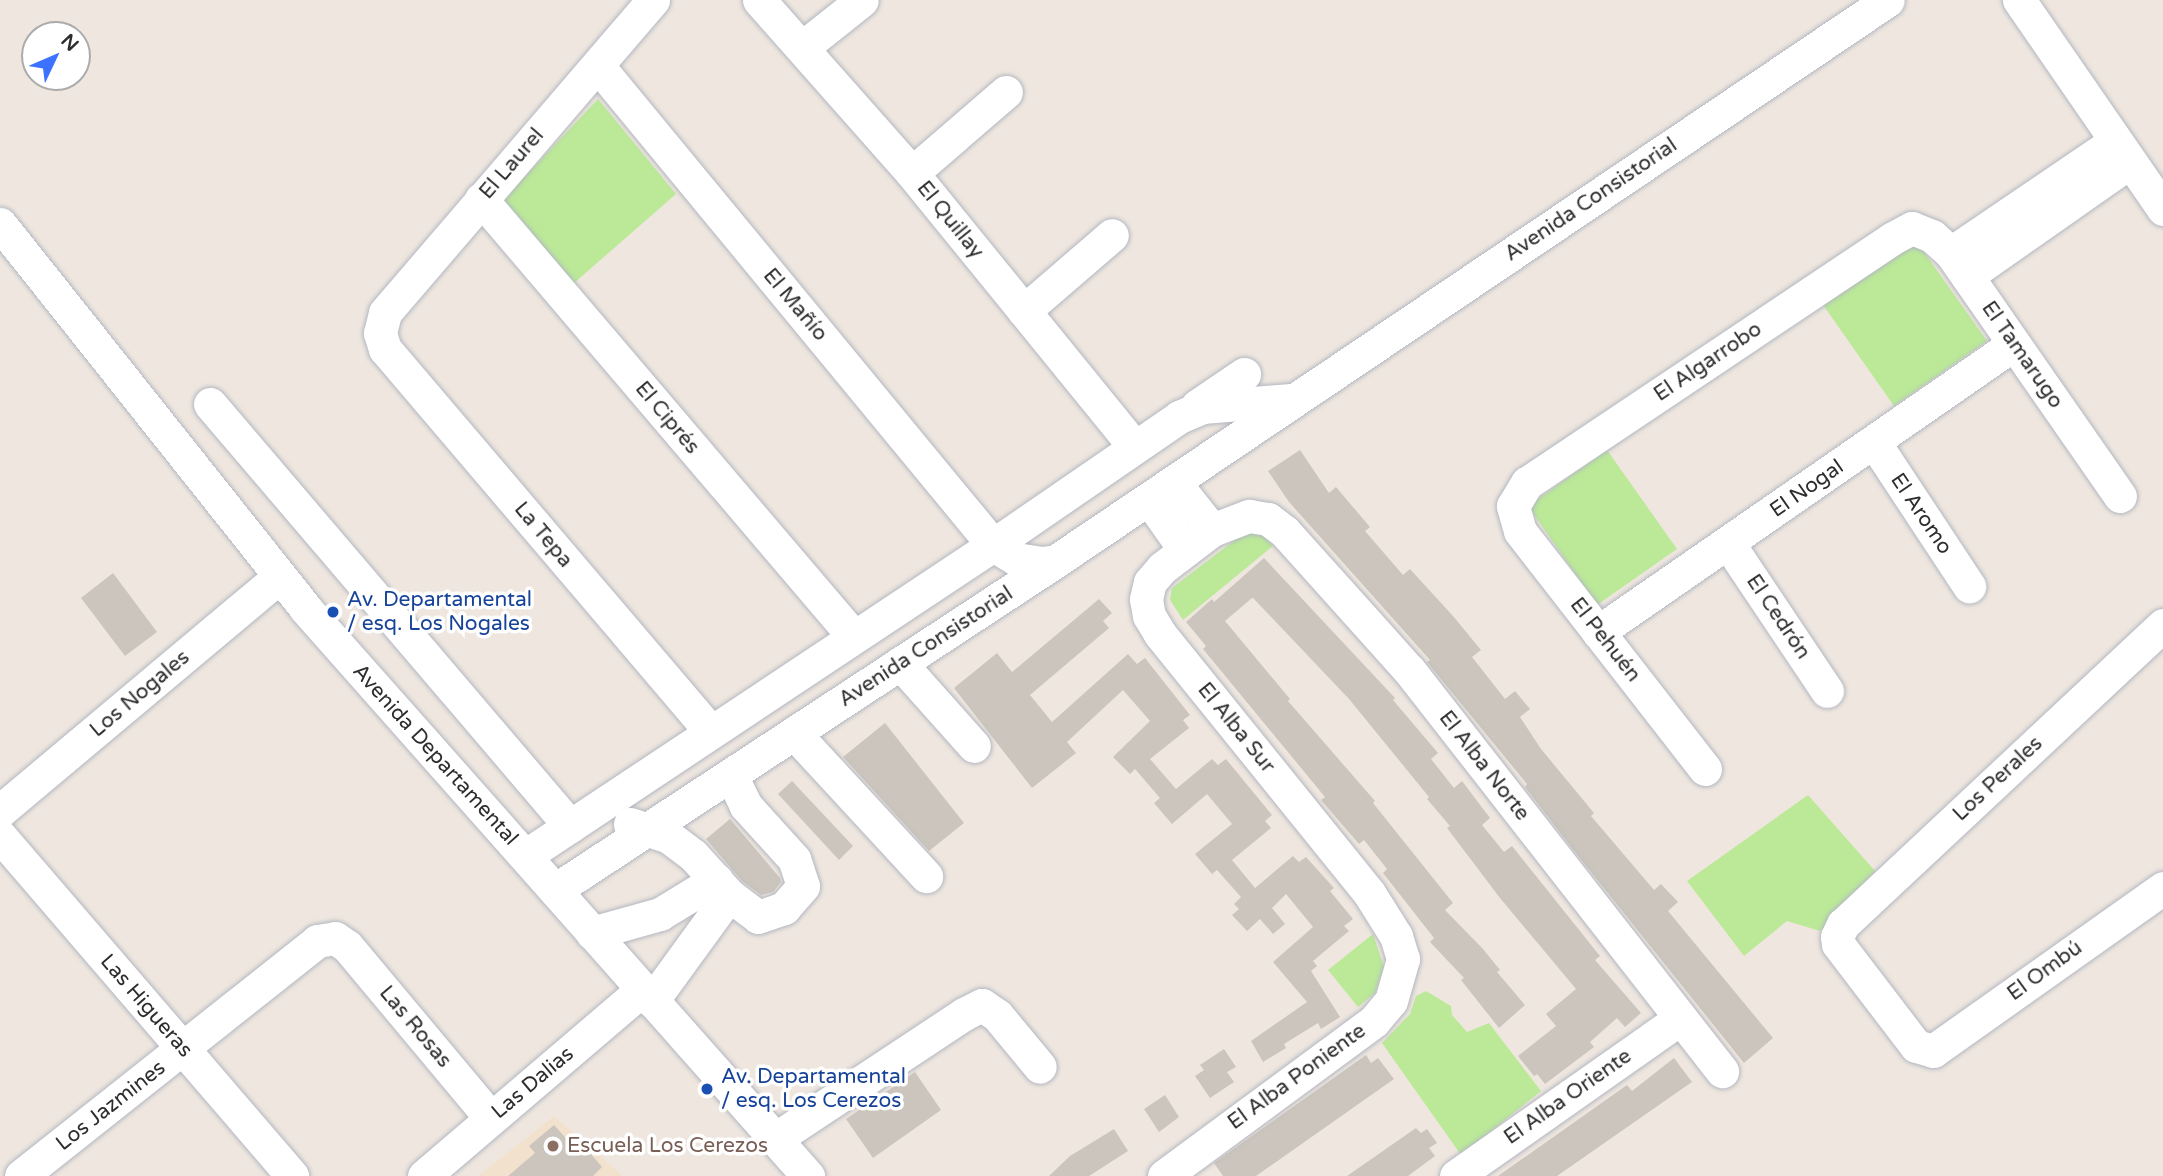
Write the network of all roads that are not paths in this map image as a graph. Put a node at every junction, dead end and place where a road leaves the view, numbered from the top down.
1 (653, 0) edge
2 (759, 0) edge
3 (862, 0) edge
4 (1888, 0) edge
5 (2018, 0) edge
6 (803, 47) junction
7 (598, 66) junction
8 (1006, 92) dead end
9 (2123, 151) junction
10 (912, 173) junction
11 (481, 199) junction
12 (2163, 209) edge
13 (0, 224) edge
14 (1912, 228) joint
15 (1112, 235) dead end
16 (1959, 264) junction
17 (1024, 311) junction
18 (380, 333) joint
19 (2014, 344) junction
20 (1244, 373) dead end
21 (1293, 400) junction
22 (210, 404) dead end
23 (1206, 408) junction
24 (1874, 442) junction
25 (1134, 446) junction
26 (1222, 449) junction
27 (1161, 490) junction
28 (2120, 495) dead end
29 (1513, 506) joint
30 (1212, 530) junction
31 (1728, 543) junction
32 (993, 545) junction
33 (1185, 550) junction
34 (1056, 561) junction
35 (279, 577) junction
36 (1969, 586) dead end
37 (2163, 625) edge
38 (1598, 632) junction
39 (854, 637) junction
40 (900, 663) junction
41 (1828, 691) dead end
42 (711, 733) junction
43 (794, 733) junction
44 (974, 746) dead end
45 (1705, 769) dead end
46 (731, 775) junction
47 (619, 794) junction
48 (0, 811) edge
49 (570, 826) junction
50 (646, 831) junction
51 (0, 836) edge
52 (524, 856) junction
53 (926, 876) dead end
54 (722, 888) junction
55 (2163, 888) edge
56 (555, 890) junction
57 (592, 933) junction
58 (335, 938) joint
59 (1403, 959) joint
60 (647, 996) junction
61 (1679, 1019) junction
62 (183, 1049) junction
63 (1927, 1051) joint
64 (1040, 1067) dead end
65 (1722, 1071) dead end
66 (491, 1118) junction
67 (775, 1139) junction
68 (800, 1173) edge
69 (21, 1176) edge
70 (292, 1176) edge
71 (424, 1176) edge
72 (1164, 1176) edge
73 (1456, 1176) edge

1 - 7 street, El Laurel
2 - 6 street, El Quillay
3 - 6 street
4 - 21 street, Avenida Consistorial
5 - 9 street
6 - 10 street, El Quillay
7 - 11 street, El Laurel
7 - 32 street, El Mañío
8 - 10 street
9 - 12 street
9 - 16 street
10 - 17 street, El Quillay
11 - 18 street, El Laurel
11 - 39 street, El Ciprés
13 - 35 street, Avenida Departamental
14 - 16 street, El Tamarugo
14 - 29 street, El Algarrobo
15 - 17 street
16 - 19 street, El Tamarugo
17 - 25 street, El Quillay
18 - 42 street, La Tepa
19 - 24 street, El Nogal
19 - 28 street, El Tamarugo
20 - 23 street, Avenida Consistorial
21 - 23 street, Avenida Consistorial
21 - 26 street, Avenida Consistorial
22 - 49 street
23 - 25 street, Avenida Consistorial
23 - 26 street
24 - 31 street, El Nogal
24 - 36 street, El Aromo
25 - 32 street, Avenida Consistorial
26 - 27 street, Avenida Consistorial
27 - 30 street
27 - 33 street
27 - 34 street, Avenida Consistorial
29 - 38 street, El Pehuén
30 - 33 street, El Alba Norte
30 - 61 street, El Alba Norte
31 - 38 street, El Nogal
31 - 41 street, El Cedrón
32 - 34 street
32 - 39 street, Avenida Consistorial
33 - 59 street, El Alba Sur
34 - 40 street, Avenida Consistorial
35 - 48 street, Los Nogales
35 - 52 street, Avenida Departamental
37 - 63 street, Los Perales
38 - 45 street, El Pehuén
39 - 42 street, Avenida Consistorial
40 - 43 street, Avenida Consistorial
40 - 44 street
42 - 47 street, Avenida Consistorial
43 - 46 street, Avenida Consistorial
43 - 53 street
46 - 50 street, Avenida Consistorial
46 - 54 street
47 - 49 street, Avenida Consistorial
47 - 50 street
49 - 52 street, Avenida Consistorial
50 - 54 street
50 - 56 street, Avenida Consistorial
51 - 62 street, Las Higueras
52 - 56 street, Avenida Departamental
54 - 57 street
54 - 60 street, Las Dalias
55 - 63 street, El Ombú
56 - 57 street, Avenida Departamental
57 - 60 street, Avenida Departamental
58 - 62 street, Los Jazmines
58 - 66 street, Las Rosas
59 - 72 street, El Alba Poniente
60 - 66 street, Las Dalias
60 - 67 street, Avenida Departamental
61 - 65 street, El Alba Norte
61 - 73 street, El Alba Oriente
62 - 69 street, Los Jazmines
62 - 70 street, Las Higueras
64 - 67 street
66 - 71 street, Las Dalias
67 - 68 street, Avenida Departamental

